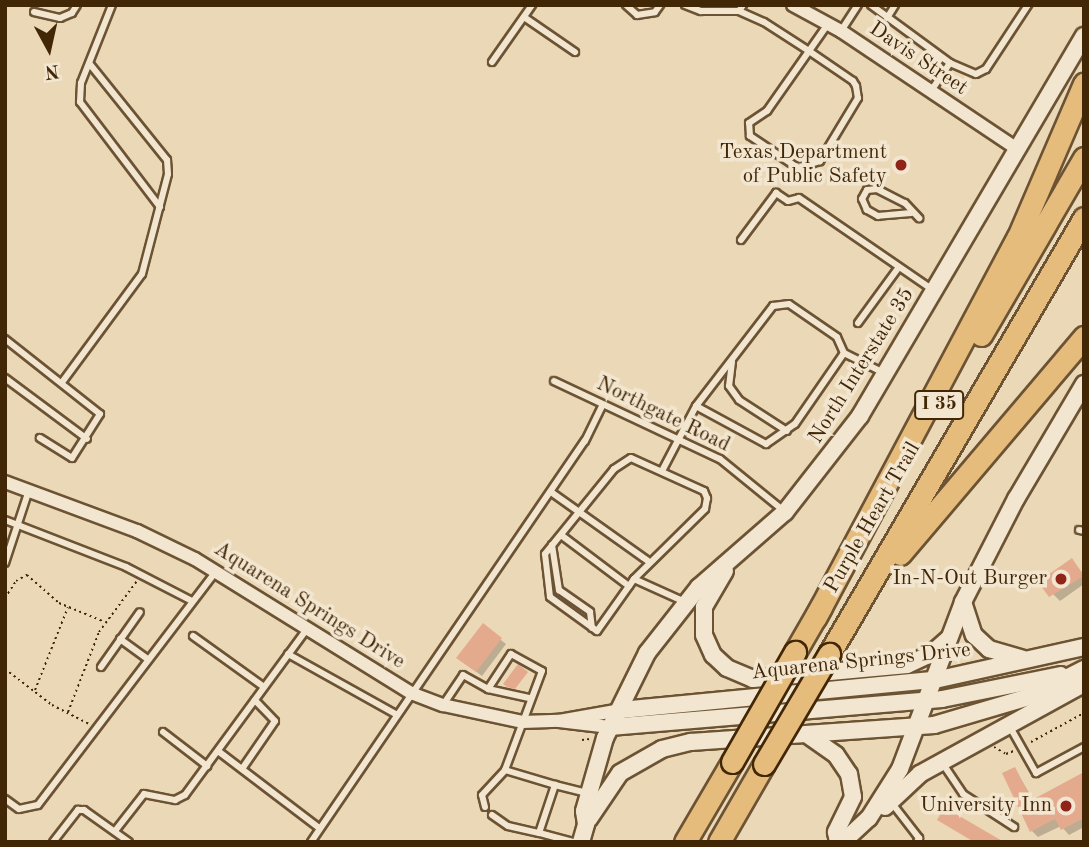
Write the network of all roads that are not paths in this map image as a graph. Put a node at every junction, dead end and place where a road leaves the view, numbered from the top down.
1 (76, 5) edge
2 (112, 5) edge
3 (532, 5) edge
4 (626, 5) edge
5 (660, 5) edge
6 (685, 5) edge
7 (793, 5) edge
8 (859, 5) edge
9 (870, 5) edge
10 (895, 5) edge
11 (1028, 5) edge
12 (741, 8) edge
13 (34, 12) dead end
14 (524, 17) junction
15 (887, 18) junction
16 (828, 24) junction
17 (841, 31) junction
18 (1084, 36) edge
19 (808, 51) junction
20 (575, 52) dead end
21 (492, 62) dead end
22 (89, 63) junction
23 (950, 63) junction
24 (1084, 84) edge
25 (931, 91) junction
26 (1017, 149) junction
27 (1084, 158) edge
28 (160, 207) junction
29 (911, 213) junction
30 (919, 218) dead end
31 (1084, 218) edge
32 (741, 240) dead end
33 (899, 267) junction
34 (934, 291) junction
35 (858, 323) dead end
36 (1084, 337) edge
37 (8, 342) edge
38 (5, 352) edge
39 (844, 353) junction
40 (732, 360) junction
41 (886, 373) junction
42 (5, 377) edge
43 (64, 381) junction
44 (554, 381) dead end
45 (1084, 384) edge
46 (602, 406) junction
47 (696, 406) junction
48 (787, 431) junction
49 (40, 438) dead end
50 (677, 438) junction
51 (86, 439) junction
52 (662, 471) junction
53 (5, 482) edge
54 (29, 490) junction
55 (551, 492) junction
56 (578, 512) junction
57 (785, 512) junction
58 (5, 520) edge
59 (18, 524) junction
60 (561, 535) junction
61 (552, 545) junction
62 (731, 560) junction
63 (648, 561) junction
64 (5, 563) edge
65 (216, 570) junction
66 (634, 579) junction
67 (629, 586) junction
68 (192, 601) junction
69 (685, 602) junction
70 (963, 602) junction
71 (140, 612) dead end
72 (815, 618) junction
73 (849, 619) junction
74 (308, 627) junction
75 (592, 628) junction
76 (193, 636) dead end
77 (950, 637) junction
78 (120, 639) junction
79 (1084, 647) edge
80 (288, 654) junction
81 (148, 659) junction
82 (1025, 660) junction
83 (101, 667) dead end
84 (1083, 673) edge
85 (935, 680) junction
86 (264, 687) junction
87 (488, 689) junction
88 (411, 693) junction
89 (529, 698) junction
90 (255, 701) junction
91 (928, 701) junction
92 (443, 705) junction
93 (621, 709) junction
94 (397, 715) junction
95 (559, 721) junction
96 (522, 722) junction
97 (919, 726) junction
98 (1010, 726) junction
99 (610, 727) junction
100 (163, 732) dead end
101 (809, 736) junction
102 (1084, 747) edge
103 (218, 751) junction
104 (942, 762) junction
105 (207, 766) junction
106 (242, 769) junction
107 (505, 770) junction
108 (555, 785) junction
109 (589, 794) junction
110 (5, 799) edge
111 (890, 801) junction
112 (485, 807) dead end
113 (492, 815) dead end
114 (869, 818) junction
115 (586, 824) junction
116 (1014, 827) dead end
117 (319, 828) junction
118 (115, 831) junction
119 (539, 833) junction
120 (53, 842) edge
121 (130, 842) edge
122 (311, 842) edge
123 (573, 842) edge
124 (581, 842) edge
125 (685, 842) edge
126 (719, 842) edge
127 (841, 842) edge
128 (917, 842) edge

1 - 13 lane
2 - 22 lane
3 - 14 lane
4 - 5 lane
6 - 12 lane
7 - 16 street, Davis Street
8 - 17 lane
9 - 15 lane
10 - 15 lane
11 - 23 lane
12 - 19 lane
14 - 20 lane
14 - 21 lane
15 - 23 lane
16 - 17 street, Davis Street
16 - 19 lane
17 - 25 street, Davis Street
18 - 26 main road, North Interstate 35
19 - 19 lane
22 - 28 lane
22 - 28 lane
23 - 25 lane
24 - 72 highway
25 - 26 street, Davis Street
26 - 34 main road, North Interstate 35
27 - 72 highway, Purple Heart Trail / I 35
28 - 43 lane
29 - 29 lane
29 - 30 lane
31 - 73 highway, Purple Heart Trail / I 35
32 - 33 lane
33 - 34 lane
33 - 35 lane
34 - 41 main road, North Interstate 35
36 - 73 highway
37 - 38 lane
37 - 43 lane
39 - 40 lane
39 - 41 lane
39 - 48 lane
40 - 47 lane
40 - 48 lane
41 - 57 main road, North Interstate 35
42 - 51 lane
43 - 51 lane
44 - 46 lane, Northgate Road
45 - 70 main road
46 - 50 lane, Northgate Road
46 - 55 lane
47 - 48 lane
47 - 50 lane
49 - 51 lane
50 - 52 lane
50 - 57 lane, Northgate Road
52 - 56 lane
52 - 63 lane
53 - 54 street, Aquarena Springs Drive
54 - 59 lane
54 - 65 street, Aquarena Springs Drive
55 - 56 lane
55 - 88 lane
56 - 60 lane
56 - 63 lane
57 - 62 main road, North Interstate 35
58 - 59 lane
59 - 64 lane
59 - 68 lane
60 - 61 lane
60 - 67 lane
61 - 75 lane
61 - 75 lane
62 - 69 main road, North Interstate 35
62 - 77 main road
63 - 66 lane
65 - 68 lane
65 - 74 street, Aquarena Springs Drive
66 - 67 lane
66 - 69 lane
67 - 75 lane
68 - 81 lane
69 - 93 main road, North Interstate 35
70 - 77 main road
70 - 82 main road
71 - 78 lane
72 - 125 highway, Purple Heart Trail / I 35, bridge
73 - 126 highway, Purple Heart Trail / I 35, bridge
74 - 80 lane
74 - 88 street, Aquarena Springs Drive
76 - 86 lane
77 - 85 main road
78 - 81 lane
78 - 83 lane
79 - 82 main road, Aquarena Springs Drive
80 - 86 lane
80 - 94 lane
81 - 110 lane
82 - 85 main road, Aquarena Springs Drive
84 - 91 main road, Aquarena Springs Drive
84 - 97 main road
84 - 98 main road
85 - 91 main road
85 - 93 main road, Aquarena Springs Drive
86 - 90 lane
87 - 89 lane
87 - 89 lane
87 - 92 lane
88 - 92 street, Aquarena Springs Drive
88 - 94 lane
89 - 96 lane
90 - 103 lane
90 - 106 lane
91 - 97 main road
91 - 99 main road, Aquarena Springs Drive
92 - 96 street, Aquarena Springs Drive
93 - 95 street, Aquarena Springs Drive
93 - 99 main road, North Interstate 35
94 - 117 lane
95 - 96 street, Aquarena Springs Drive
95 - 99 street, Aquarena Springs Drive
96 - 107 lane
97 - 101 main road
97 - 114 main road
98 - 102 lane
98 - 104 main road
99 - 109 main road, North Interstate 35
100 - 105 lane
101 - 115 main road
101 - 127 main road
103 - 105 lane
103 - 106 lane
104 - 111 main road
104 - 116 lane
105 - 118 lane
106 - 117 lane
107 - 108 lane
107 - 112 lane
108 - 109 lane
108 - 119 lane
109 - 115 main road, North Interstate 35
111 - 114 main road
111 - 128 lane
113 - 119 lane
114 - 127 main road
115 - 124 main road, North Interstate 35
117 - 122 lane
118 - 120 lane
118 - 121 lane
119 - 123 lane

